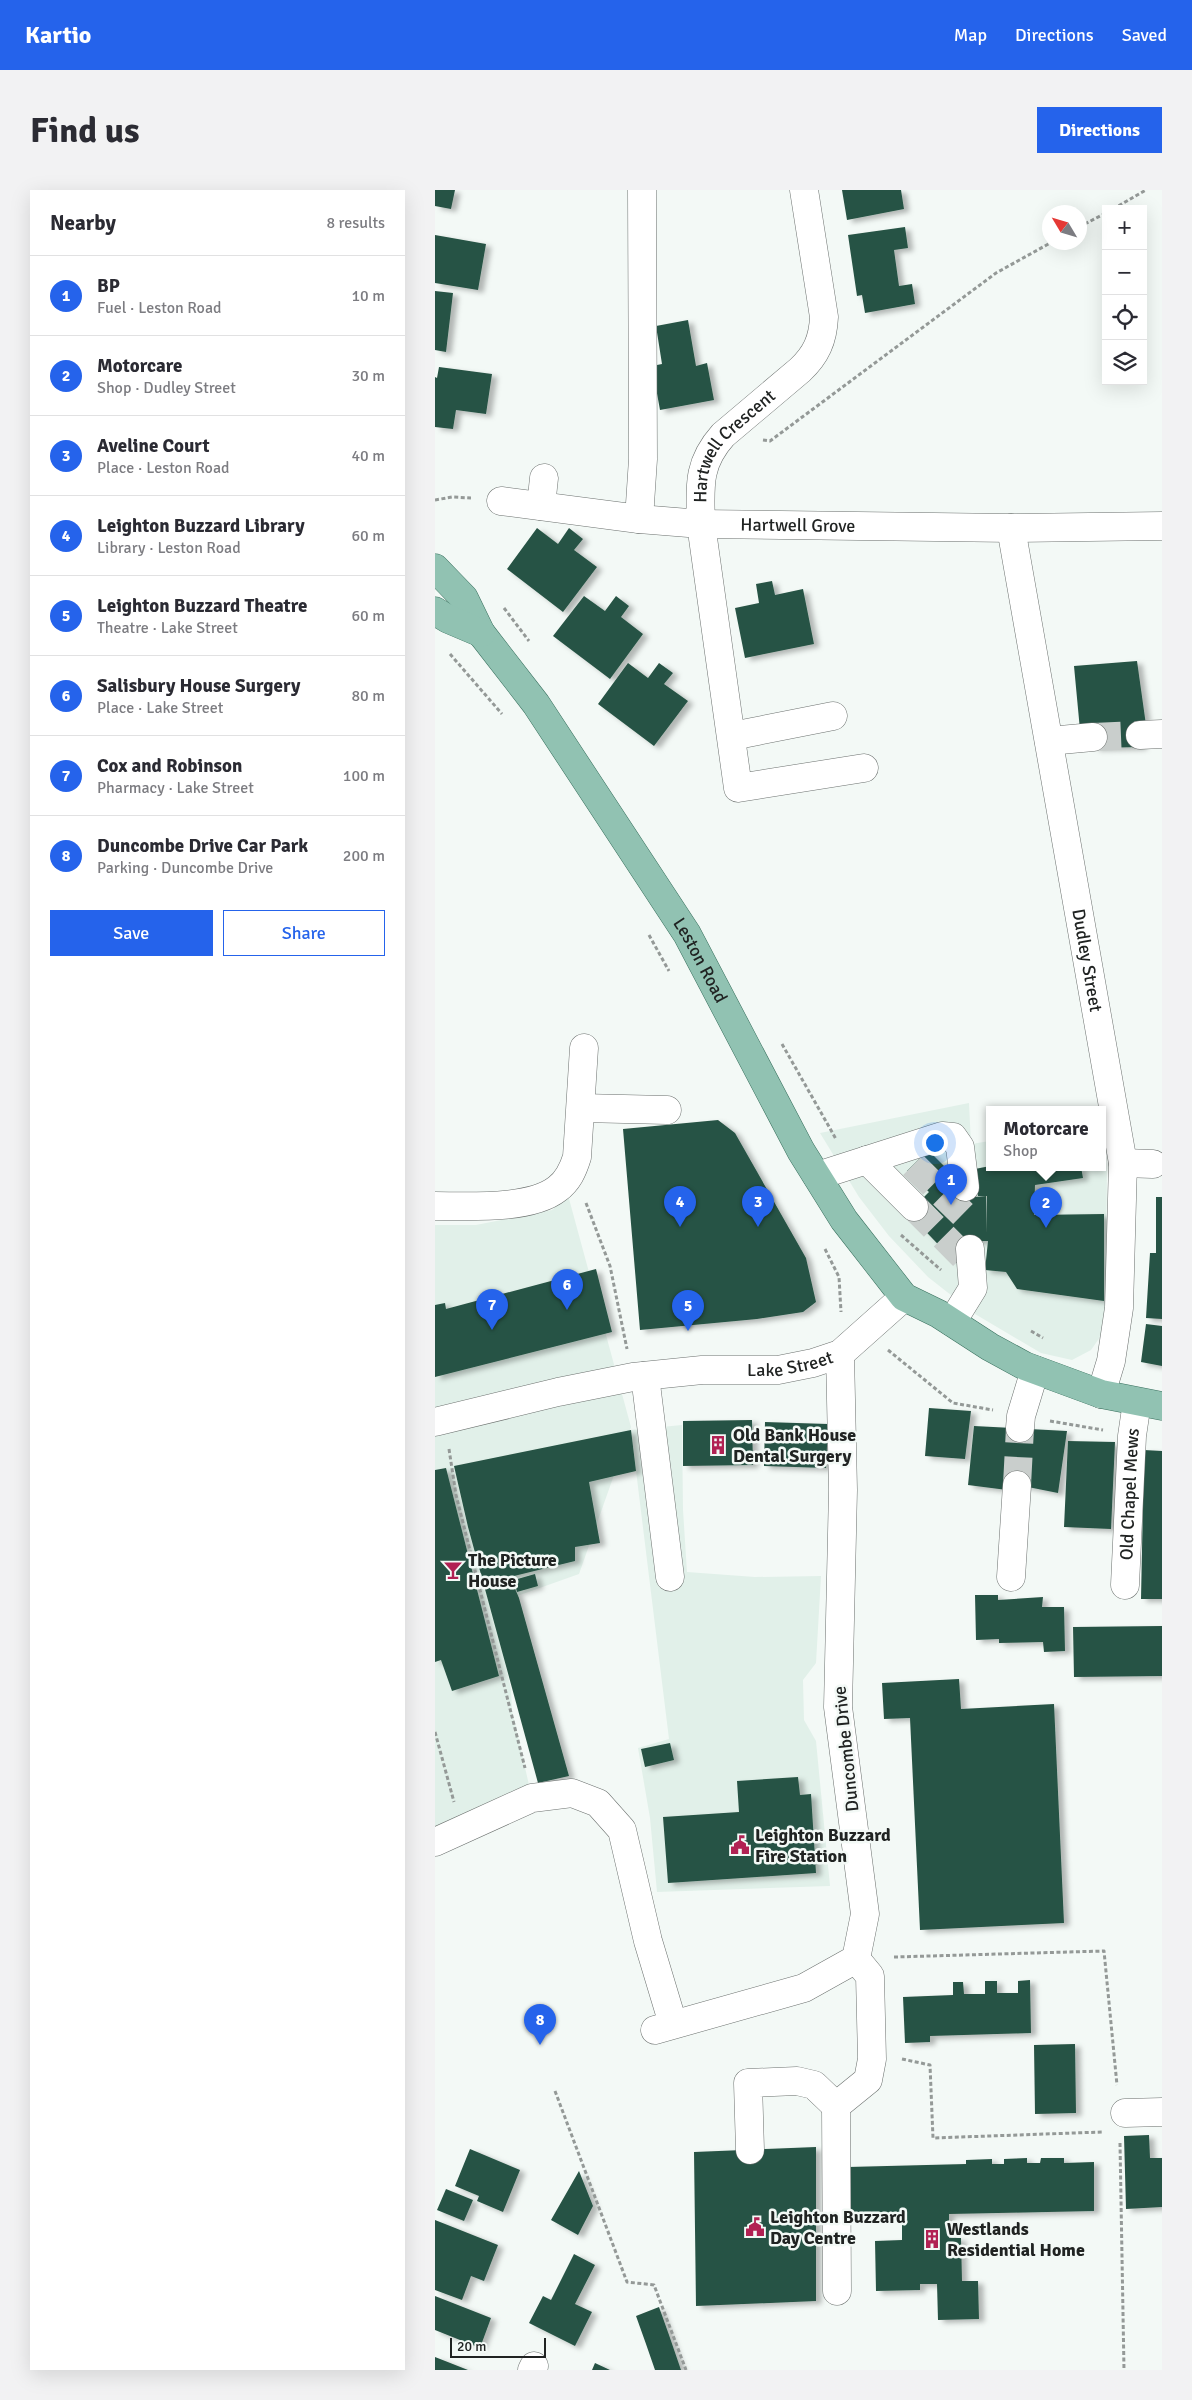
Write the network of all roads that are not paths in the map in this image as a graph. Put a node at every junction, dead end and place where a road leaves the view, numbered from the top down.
1 (642, 190) edge
2 (805, 190) edge
3 (544, 478) dead end
4 (501, 500) road end
5 (541, 506) junction
6 (639, 519) junction
7 (701, 524) junction
8 (1162, 526) edge
9 (1011, 528) junction
10 (435, 568) edge
11 (435, 611) edge
12 (481, 632) junction
13 (833, 716) dead end
14 (732, 736) junction
15 (1093, 738) tunnel mouth
16 (1049, 741) junction
17 (864, 768) dead end
18 (584, 1048) dead end
19 (581, 1108) junction
20 (667, 1110) dead end
21 (893, 1156) junction
22 (1123, 1163) junction
23 (1153, 1164) dead end
24 (817, 1176) junction
25 (965, 1187) dead end
26 (919, 1202) tunnel mouth
27 (435, 1206) edge
28 (968, 1257) tunnel mouth
29 (904, 1297) junction
30 (952, 1322) junction
31 (841, 1354) junction
32 (1035, 1370) junction
33 (639, 1376) junction
34 (1101, 1394) junction
35 (1149, 1404) edge
36 (440, 1421) edge
37 (1020, 1428) tunnel mouth
38 (1017, 1485) tunnel mouth
39 (670, 1577) dead end
40 (1011, 1577) dead end
41 (1125, 1586) dead end
42 (435, 1842) edge
43 (856, 1959) junction
44 (836, 2106) junction
45 (1162, 2112) edge
46 (1118, 2113) road end
47 (749, 2150) dead end
48 (837, 2291) dead end

1 - 6 street
2 - 7 street, Hartwell Crescent
3 - 5 street
4 - 5 street, Hartwell Crescent
5 - 6 street, Hartwell Crescent
6 - 7 street, Hartwell Crescent
7 - 9 street, Hartwell Grove
7 - 14 street
8 - 9 street, Hartwell Grove
9 - 16 street, Dudley Street
10 - 12 main road, Leston Road
11 - 12 main road
12 - 24 main road, Leston Road
13 - 14 street
14 - 17 street
15 - 16 street
16 - 22 street, Dudley Street
18 - 19 street
19 - 20 street
19 - 27 street
21 - 24 street
21 - 25 street
21 - 26 street
22 - 23 street
22 - 34 street, Dudley Street
24 - 29 main road, Leston Road
28 - 30 street
29 - 30 main road
29 - 31 street, Lake Street
30 - 32 main road
31 - 33 street, Lake Street
31 - 43 street, Duncombe Drive
32 - 34 main road
32 - 37 street
33 - 36 street, Lake Street
33 - 39 street
34 - 35 main road
35 - 41 street, Old Chapel Mews
38 - 40 street
42 - 43 street
43 - 44 street
44 - 47 street
44 - 48 street
45 - 46 street

